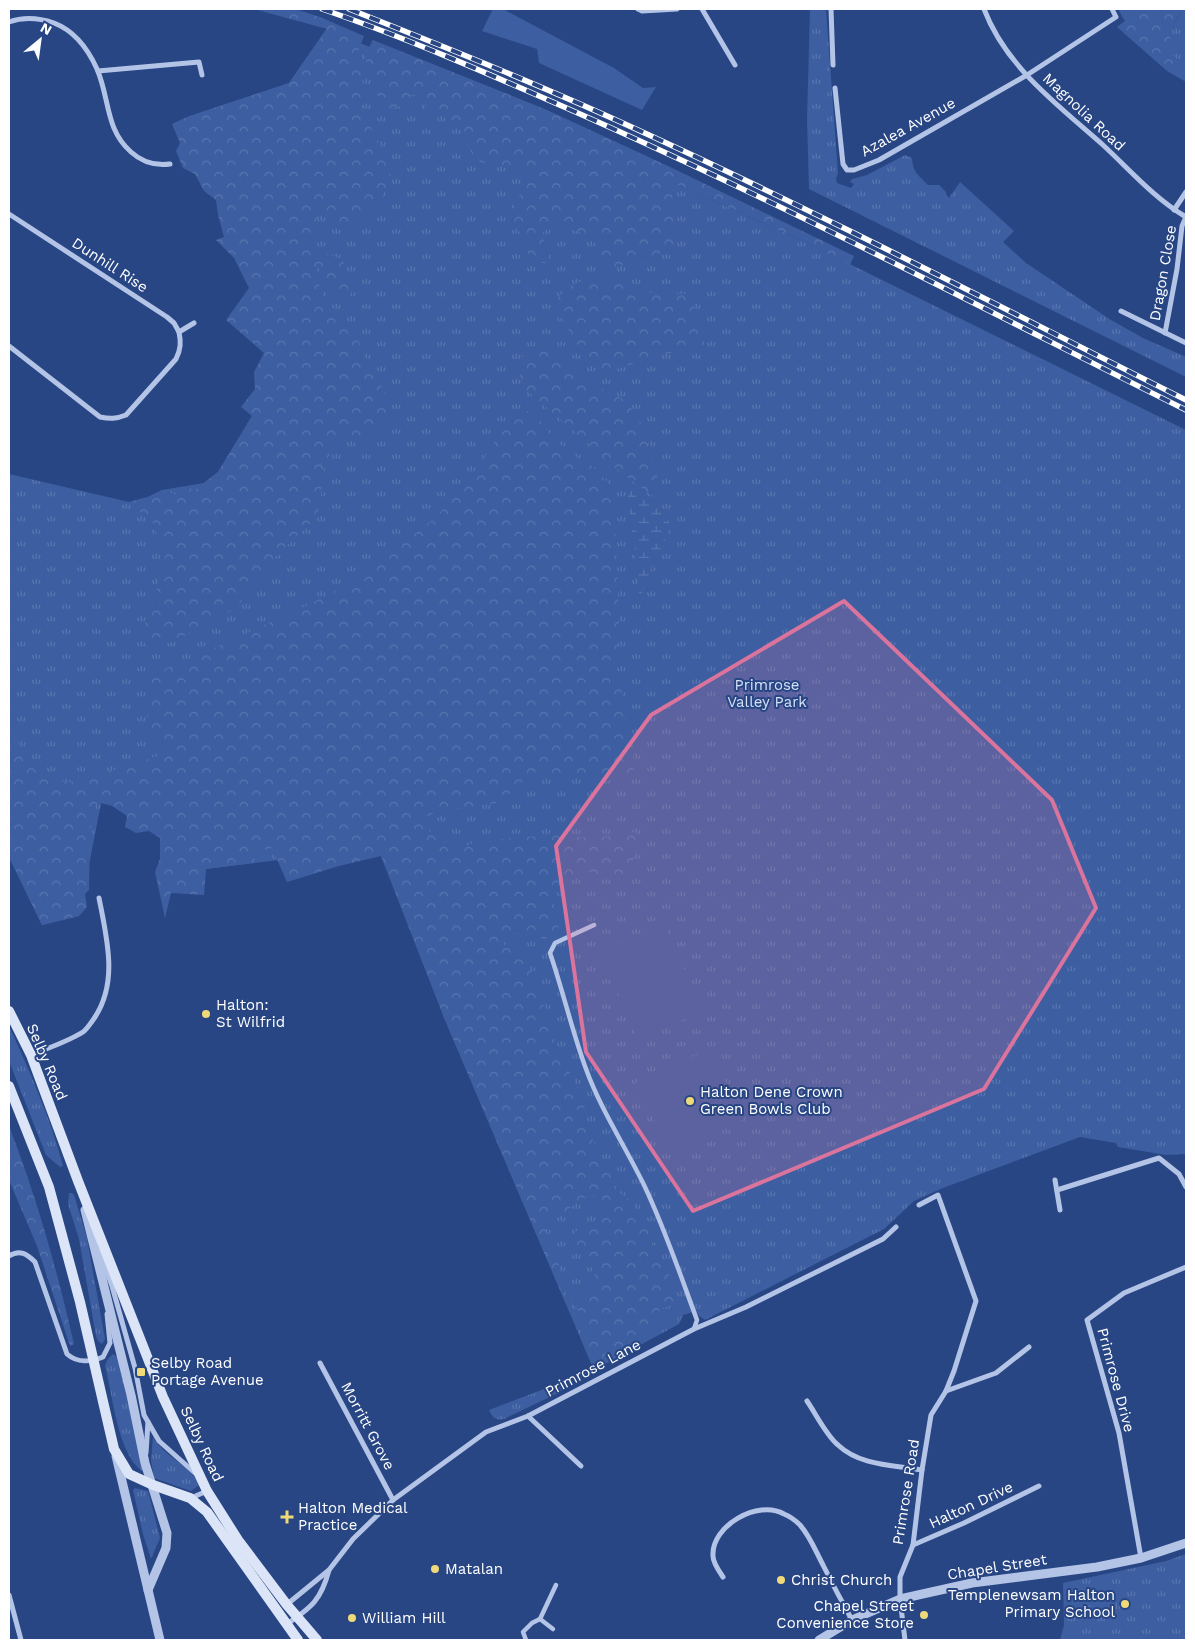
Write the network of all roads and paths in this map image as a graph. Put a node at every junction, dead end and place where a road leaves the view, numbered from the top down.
1 (638, 9) edge
2 (678, 9) edge
3 (702, 9) edge
4 (831, 9) edge
5 (984, 9) edge
6 (1112, 9) edge
7 (9, 22) edge
8 (833, 64) dead end
9 (735, 65) dead end
10 (98, 71) junction
11 (202, 75) dead end
12 (1027, 75) junction
13 (835, 88) dead end
14 (170, 164) dead end
15 (846, 170) junction
16 (844, 177) dead end
17 (1186, 192) edge
18 (1174, 210) junction
19 (9, 214) edge
20 (1186, 217) edge
21 (1121, 311) dead end
22 (194, 323) dead end
23 (179, 332) junction
24 (1164, 333) junction
25 (1186, 343) edge
26 (9, 346) edge
27 (99, 898) dead end
28 (594, 925) dead end
29 (9, 1011) edge
30 (31, 1055) junction
31 (9, 1086) edge
32 (1054, 1180) dead end
33 (78, 1181) junction
34 (1186, 1187) edge
35 (1058, 1190) junction
36 (919, 1206) dead end
37 (1060, 1210) dead end
38 (88, 1220) junction
39 (896, 1227) dead end
40 (9, 1256) edge
41 (1186, 1267) edge
42 (105, 1291) junction
43 (694, 1329) junction
44 (1029, 1347) dead end
45 (93, 1361) junction
46 (320, 1363) dead end
47 (946, 1391) junction
48 (807, 1401) dead end
49 (528, 1416) junction
50 (148, 1421) junction
51 (114, 1449) junction
52 (145, 1463) junction
53 (581, 1466) dead end
54 (922, 1470) junction
55 (200, 1477) junction
56 (153, 1485) junction
57 (1039, 1486) dead end
58 (207, 1491) junction
59 (190, 1498) junction
60 (394, 1500) junction
61 (1186, 1543) edge
62 (913, 1545) junction
63 (1141, 1558) junction
64 (329, 1570) junction
65 (723, 1577) dead end
66 (556, 1585) dead end
67 (148, 1590) junction
68 (9, 1597) edge
69 (900, 1599) junction
70 (286, 1605) junction
71 (276, 1612) junction
72 (297, 1617) junction
73 (540, 1618) junction
74 (852, 1620) junction
75 (286, 1625) junction
76 (553, 1629) dead end
77 (21, 1640) edge
78 (160, 1640) edge
79 (298, 1640) edge
80 (316, 1640) edge
81 (526, 1640) edge
82 (819, 1640) edge
83 (905, 1640) edge

1 - 2 street
3 - 9 street
4 - 8 street
5 - 12 street, Magnolia Road
6 - 12 street, Azalea Avenue
7 - 10 street
10 - 11 street
10 - 14 street
12 - 15 street, Azalea Avenue
12 - 18 street, Magnolia Road
13 - 15 street, Azalea Avenue
15 - 16 street
17 - 18 street
18 - 20 street, Magnolia Road
19 - 23 street, Dunhill Rise
20 - 24 street, Dragon Close
21 - 24 street, Dragon Close
22 - 23 street
23 - 26 street
24 - 25 street, Dragon Close
27 - 30 street
28 - 43 street
29 - 30 main road, Selby Road
30 - 33 main road, Selby Road
31 - 45 main road
32 - 35 street
33 - 38 street, Selby Road
33 - 55 main road, Selby Road
34 - 35 street
35 - 37 street
36 - 47 street, Primrose Road
38 - 42 street, Selby Road
38 - 50 street
39 - 43 street, Primrose Lane
40 - 45 street
41 - 63 street, Primrose Drive
42 - 45 street
42 - 52 street, Selby Road
43 - 49 street, Primrose Lane
44 - 47 street
45 - 51 main road
46 - 60 street, Morritt Grove
47 - 54 street, Primrose Road
48 - 54 street
49 - 53 street
49 - 60 street, Primrose Lane
50 - 52 street
50 - 55 street
51 - 56 main road
51 - 67 street
52 - 56 street, Selby Road
54 - 62 street, Primrose Road
55 - 58 main road, Selby Road
56 - 59 main road
56 - 67 street, Selby Road
57 - 62 street, Halton Drive
58 - 59 street
58 - 70 main road, Selby Road
59 - 71 main road
60 - 64 street, Primrose Lane
61 - 63 street, Chapel Street
62 - 69 street, Primrose Road
63 - 69 street, Chapel Street
64 - 70 street, Primrose Lane
64 - 72 street, Primrose Lane
65 - 74 street
66 - 73 street
67 - 78 street
68 - 77 street
69 - 74 street, Chapel Street
69 - 83 street, Primrose Road
70 - 71 street, Primrose Lane
70 - 72 main road, Selby Road
71 - 75 main road
72 - 75 street, Primrose Lane
72 - 80 main road, Selby Road
73 - 76 street
73 - 81 street
74 - 82 street, Chapel Street
75 - 79 main road

